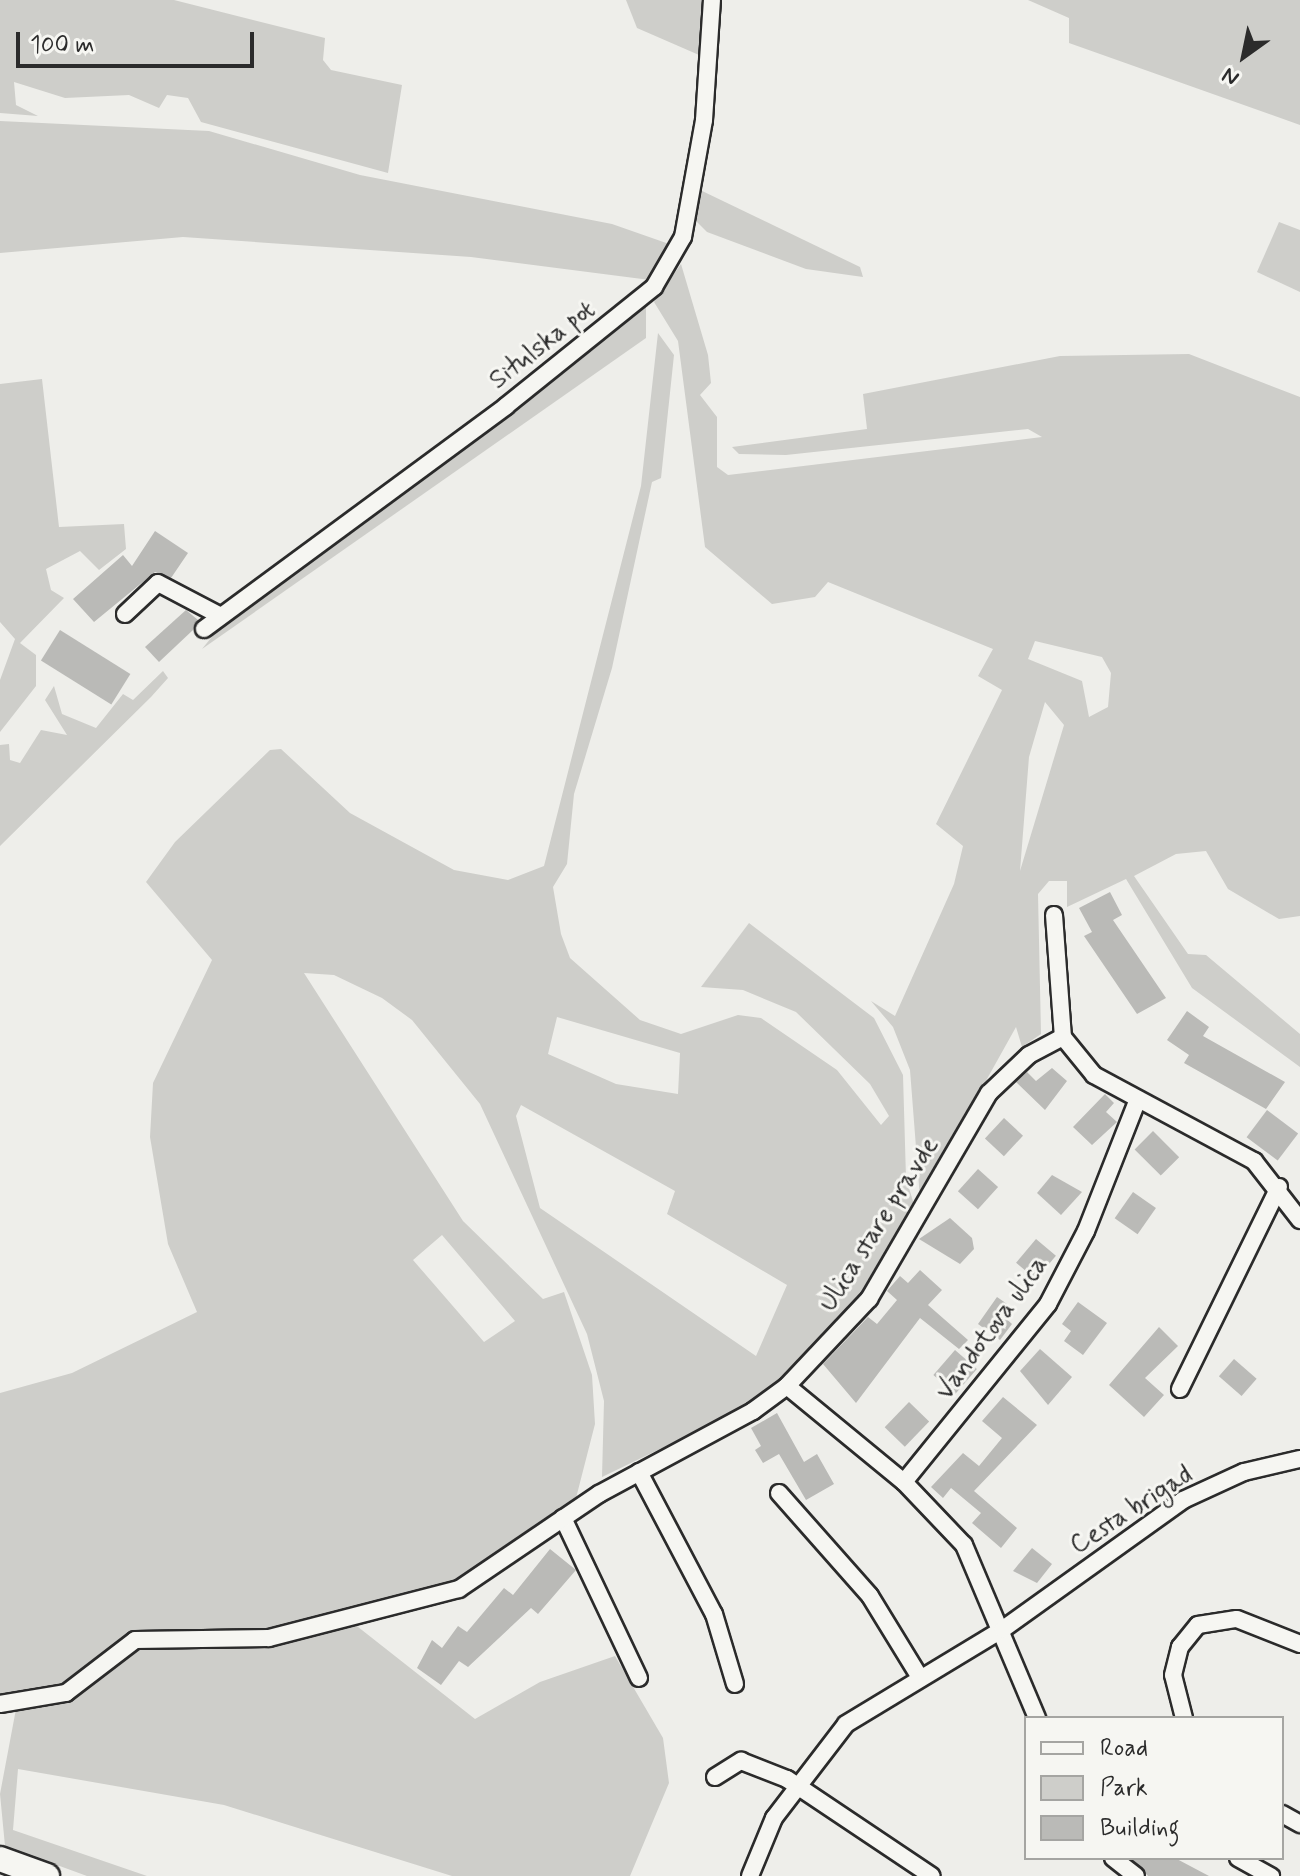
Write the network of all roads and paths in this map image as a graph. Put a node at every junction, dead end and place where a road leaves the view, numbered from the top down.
1 (712, 0) edge
2 (125, 614) dead end
3 (219, 615) junction
4 (204, 629) dead end
5 (1054, 915) dead end
6 (1063, 1037) junction
7 (1136, 1104) junction
8 (1279, 1187) junction
9 (1300, 1220) edge
10 (787, 1386) junction
11 (1180, 1389) dead end
12 (1300, 1459) edge
13 (639, 1472) junction
14 (904, 1482) junction
15 (779, 1493) dead end
16 (563, 1518) junction
17 (1003, 1629) junction
18 (1300, 1644) edge
19 (919, 1676) junction
20 (639, 1678) dead end
21 (735, 1684) dead end
22 (0, 1704) edge
23 (1036, 1716) edge
24 (1183, 1716) edge
25 (715, 1777) dead end
26 (795, 1784) junction
27 (0, 1859) edge
28 (1116, 1860) edge
29 (1242, 1860) edge
30 (47, 1876) edge
31 (750, 1876) edge
32 (932, 1876) edge
33 (1136, 1876) edge
34 (1271, 1876) edge

1 - 3 street, Situlska pot
2 - 3 street
3 - 4 street, Situlska pot
5 - 6 street
6 - 7 street
6 - 10 street, Ulica stare pravde
7 - 8 street
7 - 14 street, Vandotova ulica
8 - 9 street
8 - 11 street
10 - 13 street, Ulica stare pravde
10 - 14 street
12 - 17 street, Cesta brigad
13 - 16 street, Ulica stare pravde
13 - 21 street
14 - 17 street
15 - 19 street
16 - 20 street
16 - 22 street, Ulica stare pravde
17 - 19 street, Cesta brigad
17 - 23 street
18 - 24 street
19 - 26 street, Cesta brigad
25 - 26 street
26 - 31 street, Cesta brigad
26 - 32 street
27 - 30 main road
28 - 33 street
29 - 34 street

